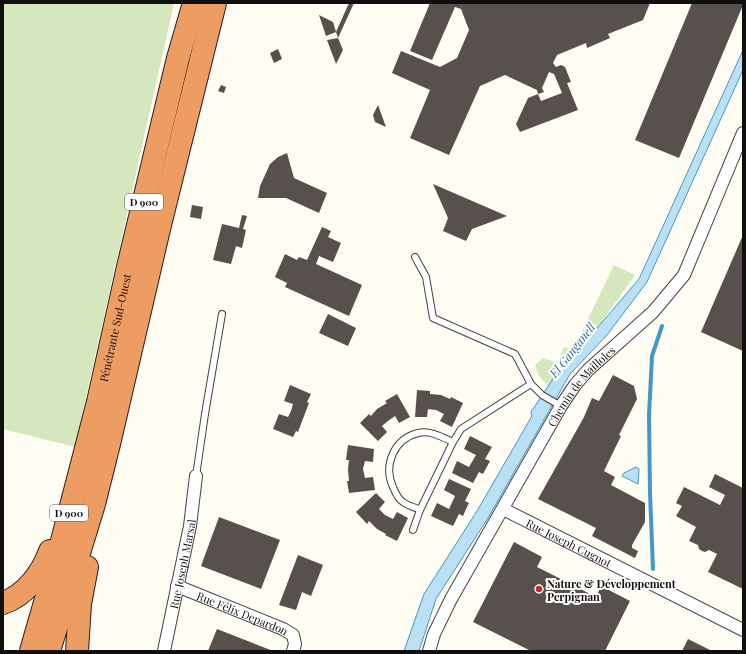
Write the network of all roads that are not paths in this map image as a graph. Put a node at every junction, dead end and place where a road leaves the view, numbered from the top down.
1 (194, 3) edge
2 (216, 3) edge
3 (743, 133) edge
4 (416, 257) dead end
5 (222, 314) dead end
6 (531, 384) junction
7 (557, 404) junction
8 (453, 442) junction
9 (82, 462) junction
10 (196, 476) joint
11 (94, 504) junction
12 (503, 509) junction
13 (420, 510) junction
14 (413, 530) dead end
15 (177, 586) junction
16 (3, 603) edge
17 (39, 624) junction
18 (743, 630) edge
19 (24, 651) edge
20 (31, 651) edge
21 (49, 651) edge
22 (77, 651) edge
23 (164, 651) edge
24 (293, 651) edge
25 (429, 651) edge

1 - 9 highway, Pénétrante Sud-Ouest / D 900
2 - 11 highway, Pénétrante Sud-Ouest / D 900
3 - 7 street, Chemin de Mailloles
4 - 6 lane
5 - 10 lane
6 - 7 lane
6 - 8 lane
7 - 12 street, Chemin de Mailloles
8 - 13 lane
8 - 13 lane
9 - 16 highway
9 - 17 highway, Pénétrante Sud-Ouest / D 900
10 - 15 street, Rue Joseph Marsal
11 - 21 highway, Pénétrante Sud-Ouest / D 900
11 - 22 highway
12 - 18 street, Rue Joseph Cugnot
12 - 25 street, Chemin de Mailloles
13 - 14 lane
15 - 23 street, Rue Joseph Marsal
15 - 24 street, Rue Félix Depardon
17 - 19 highway
17 - 20 highway, Pénétrante Sud-Ouest / D 900

